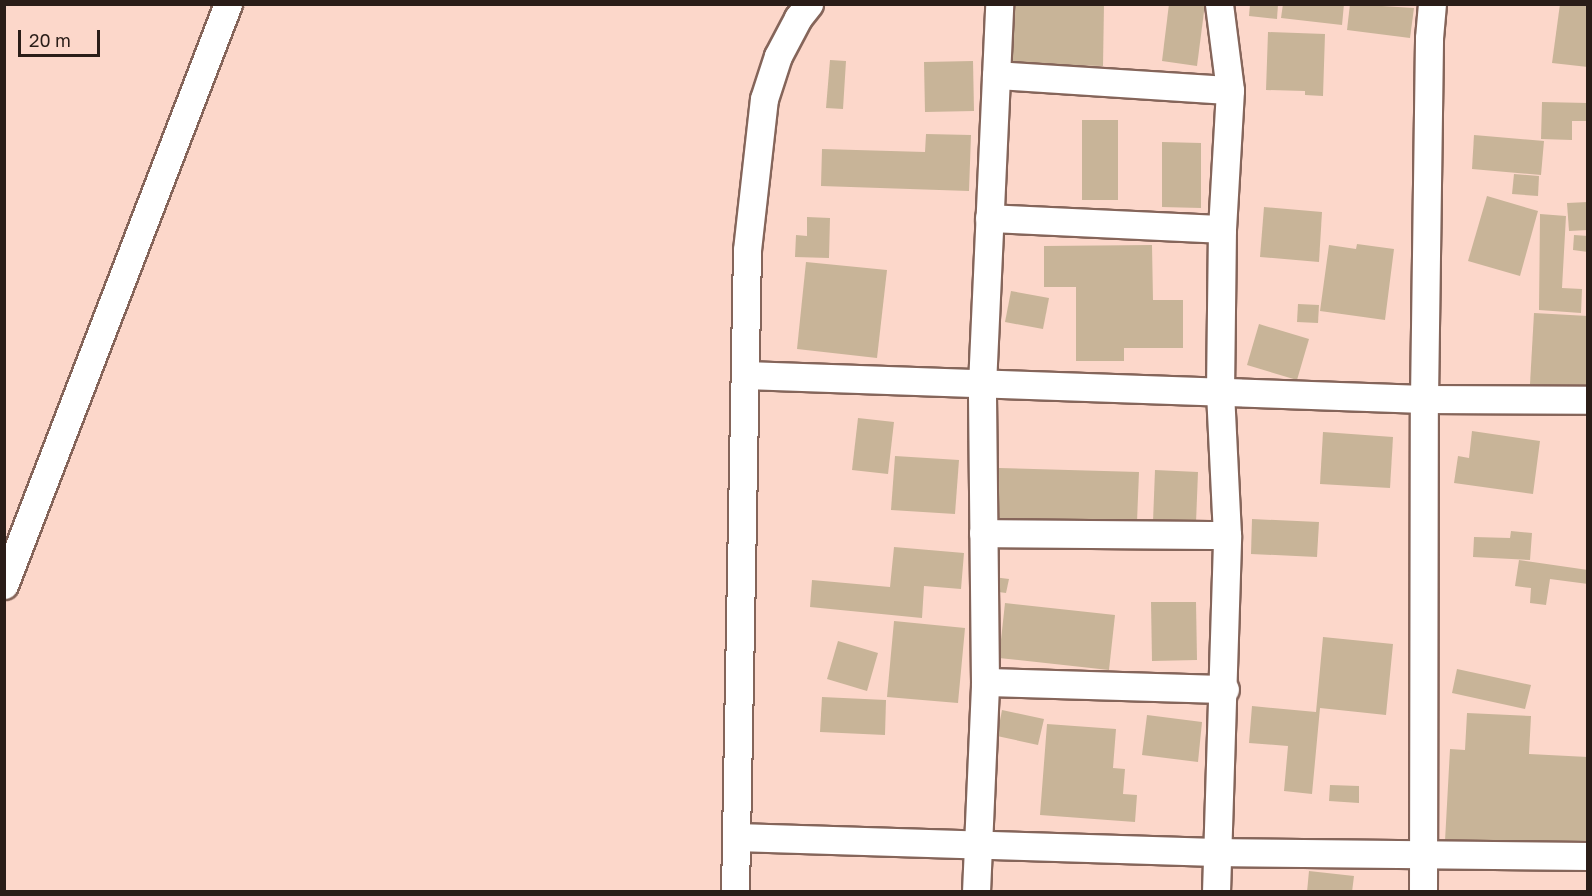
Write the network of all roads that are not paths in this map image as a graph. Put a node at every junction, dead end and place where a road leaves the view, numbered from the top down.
1 (228, 4) edge
2 (809, 4) edge
3 (999, 4) edge
4 (1219, 4) edge
5 (1432, 4) edge
6 (996, 75) junction
7 (1230, 90) junction
8 (988, 218) junction
9 (1222, 229) junction
10 (745, 375) junction
11 (982, 385) junction
12 (1220, 392) junction
13 (1424, 399) junction
14 (1587, 400) edge
15 (983, 533) junction
16 (1227, 535) junction
17 (4, 585) edge
18 (985, 682) junction
19 (1225, 689) junction
20 (735, 837) junction
21 (977, 843) junction
22 (1216, 852) junction
23 (1424, 853) junction
24 (1587, 856) edge
25 (735, 891) edge
26 (976, 891) edge
27 (1216, 891) edge
28 (1423, 891) edge

1 - 17 street
2 - 10 street
3 - 6 street
4 - 7 street
5 - 13 street
6 - 7 street
6 - 8 street
7 - 9 street
8 - 9 street
8 - 11 street
9 - 12 street
10 - 11 street
10 - 20 street
11 - 12 street
11 - 15 street
12 - 13 street
12 - 16 street
13 - 14 street
13 - 23 street
15 - 16 street
15 - 18 street
16 - 19 street
18 - 19 street
18 - 21 street
19 - 22 street
20 - 21 street
20 - 25 street
21 - 22 street
21 - 26 street
22 - 23 street
22 - 27 street
23 - 24 street
23 - 28 street

